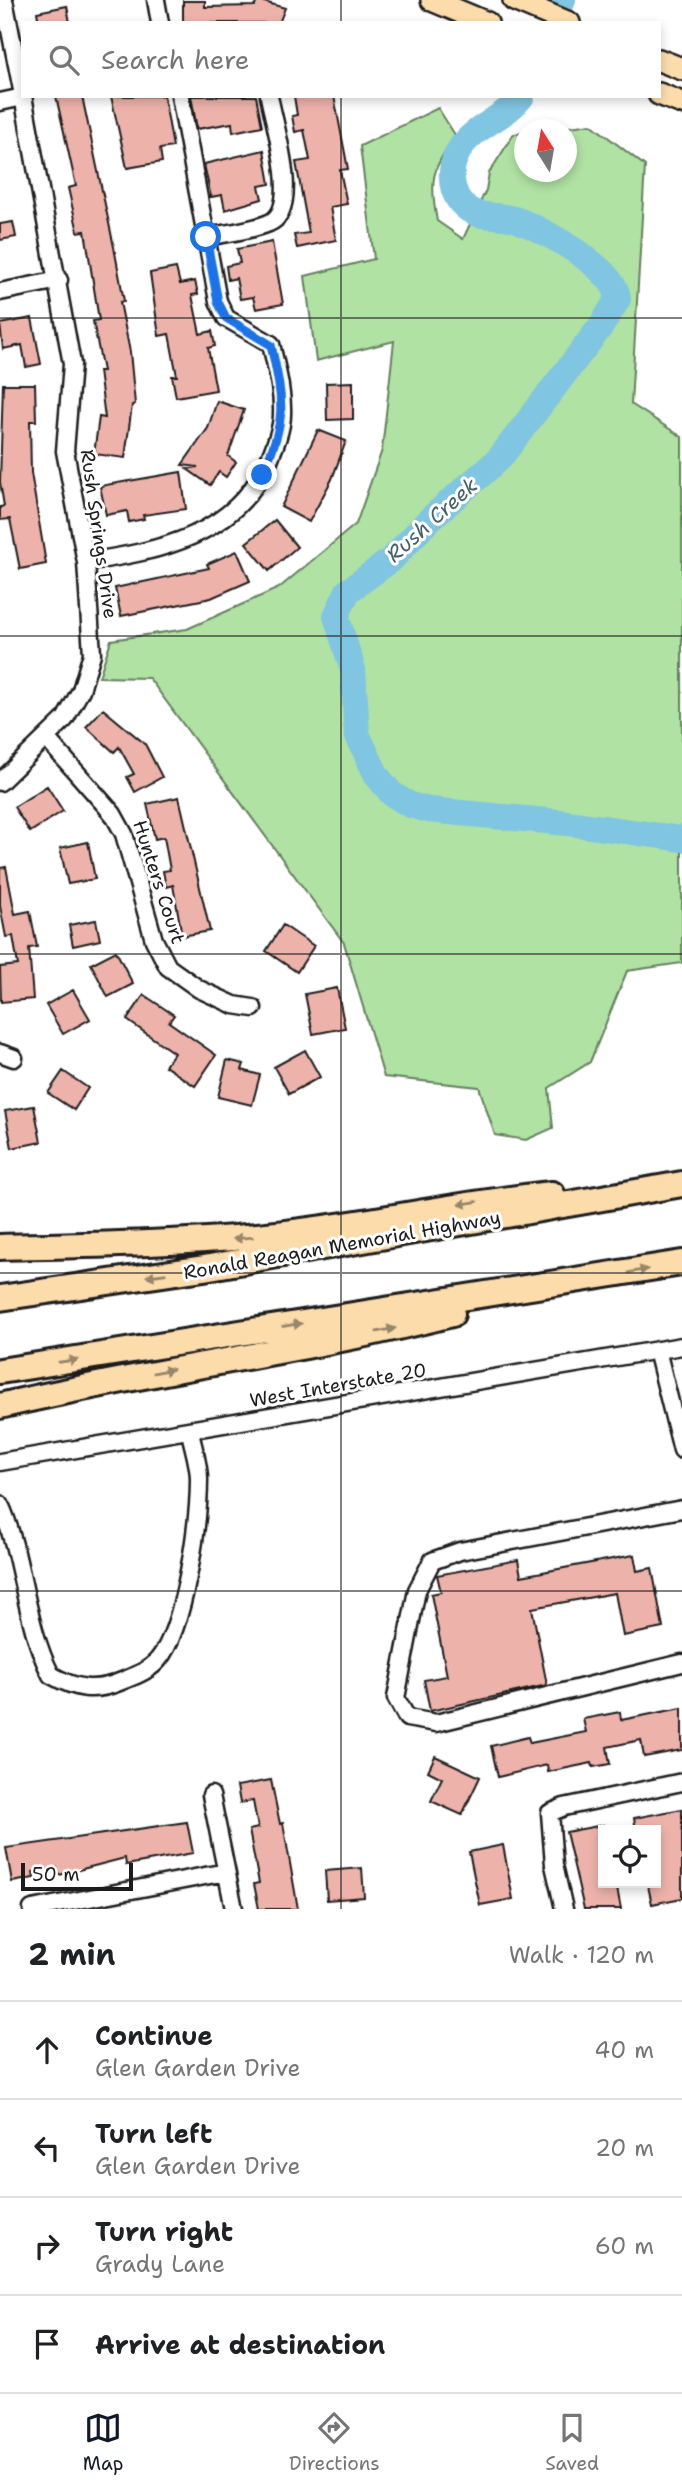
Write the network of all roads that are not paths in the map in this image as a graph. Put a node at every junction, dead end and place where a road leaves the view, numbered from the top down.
1 (4, 0) edge
2 (156, 0) edge
3 (432, 0) edge
4 (521, 3) edge
5 (160, 21) edge
6 (482, 21) edge
7 (564, 21) edge
8 (661, 61) edge
9 (682, 69) edge
10 (21, 86) edge
11 (661, 95) edge
12 (21, 97) edge
13 (23, 98) edge
14 (180, 98) edge
15 (269, 98) edge
16 (0, 102) edge
17 (682, 103) edge
18 (206, 237) junction
19 (59, 280) junction
20 (0, 292) edge
21 (86, 562) junction
22 (47, 739) junction
23 (0, 782) edge
24 (253, 1008) dead end
25 (682, 1183) edge
26 (0, 1247) edge
27 (682, 1263) edge
28 (591, 1279) junction
29 (0, 1298) edge
30 (682, 1346) edge
31 (657, 1350) junction
32 (0, 1371) edge
33 (0, 1406) edge
34 (678, 1410) edge
35 (190, 1432) junction
36 (682, 1450) edge
37 (0, 1462) edge
38 (0, 1504) edge
39 (682, 1509) edge
40 (682, 1663) edge
41 (682, 1782) edge
42 (211, 1795) dead end
43 (226, 1872) junction
44 (32, 1909) edge
45 (234, 1909) edge
46 (564, 1909) edge

1 - 10 street, Rush Springs Drive
2 - 5 street
3 - 6 main road
4 - 7 main road
8 - 9 main road
11 - 17 main road
12 - 16 street
13 - 19 street, Rush Springs Drive
14 - 18 street
15 - 18 street
18 - 21 street
19 - 20 street
19 - 21 street, Rush Springs Drive
21 - 22 street, Rush Springs Drive
22 - 23 street, Rush Springs Drive
22 - 24 street, Hunters Court
25 -> 26 highway
25 -> 29 highway, Ronald Reagan Memorial Highway
28 -> 27 highway
32 -> 28 highway
33 -> 28 highway
30 - 31 street, West Interstate 20
31 - 34 street
31 - 35 street, West Interstate 20
34 - 36 street
35 - 37 street, West Interstate 20
35 - 38 street
39 - 40 street
41 - 46 street
42 - 43 street
43 - 44 street
43 - 45 street

